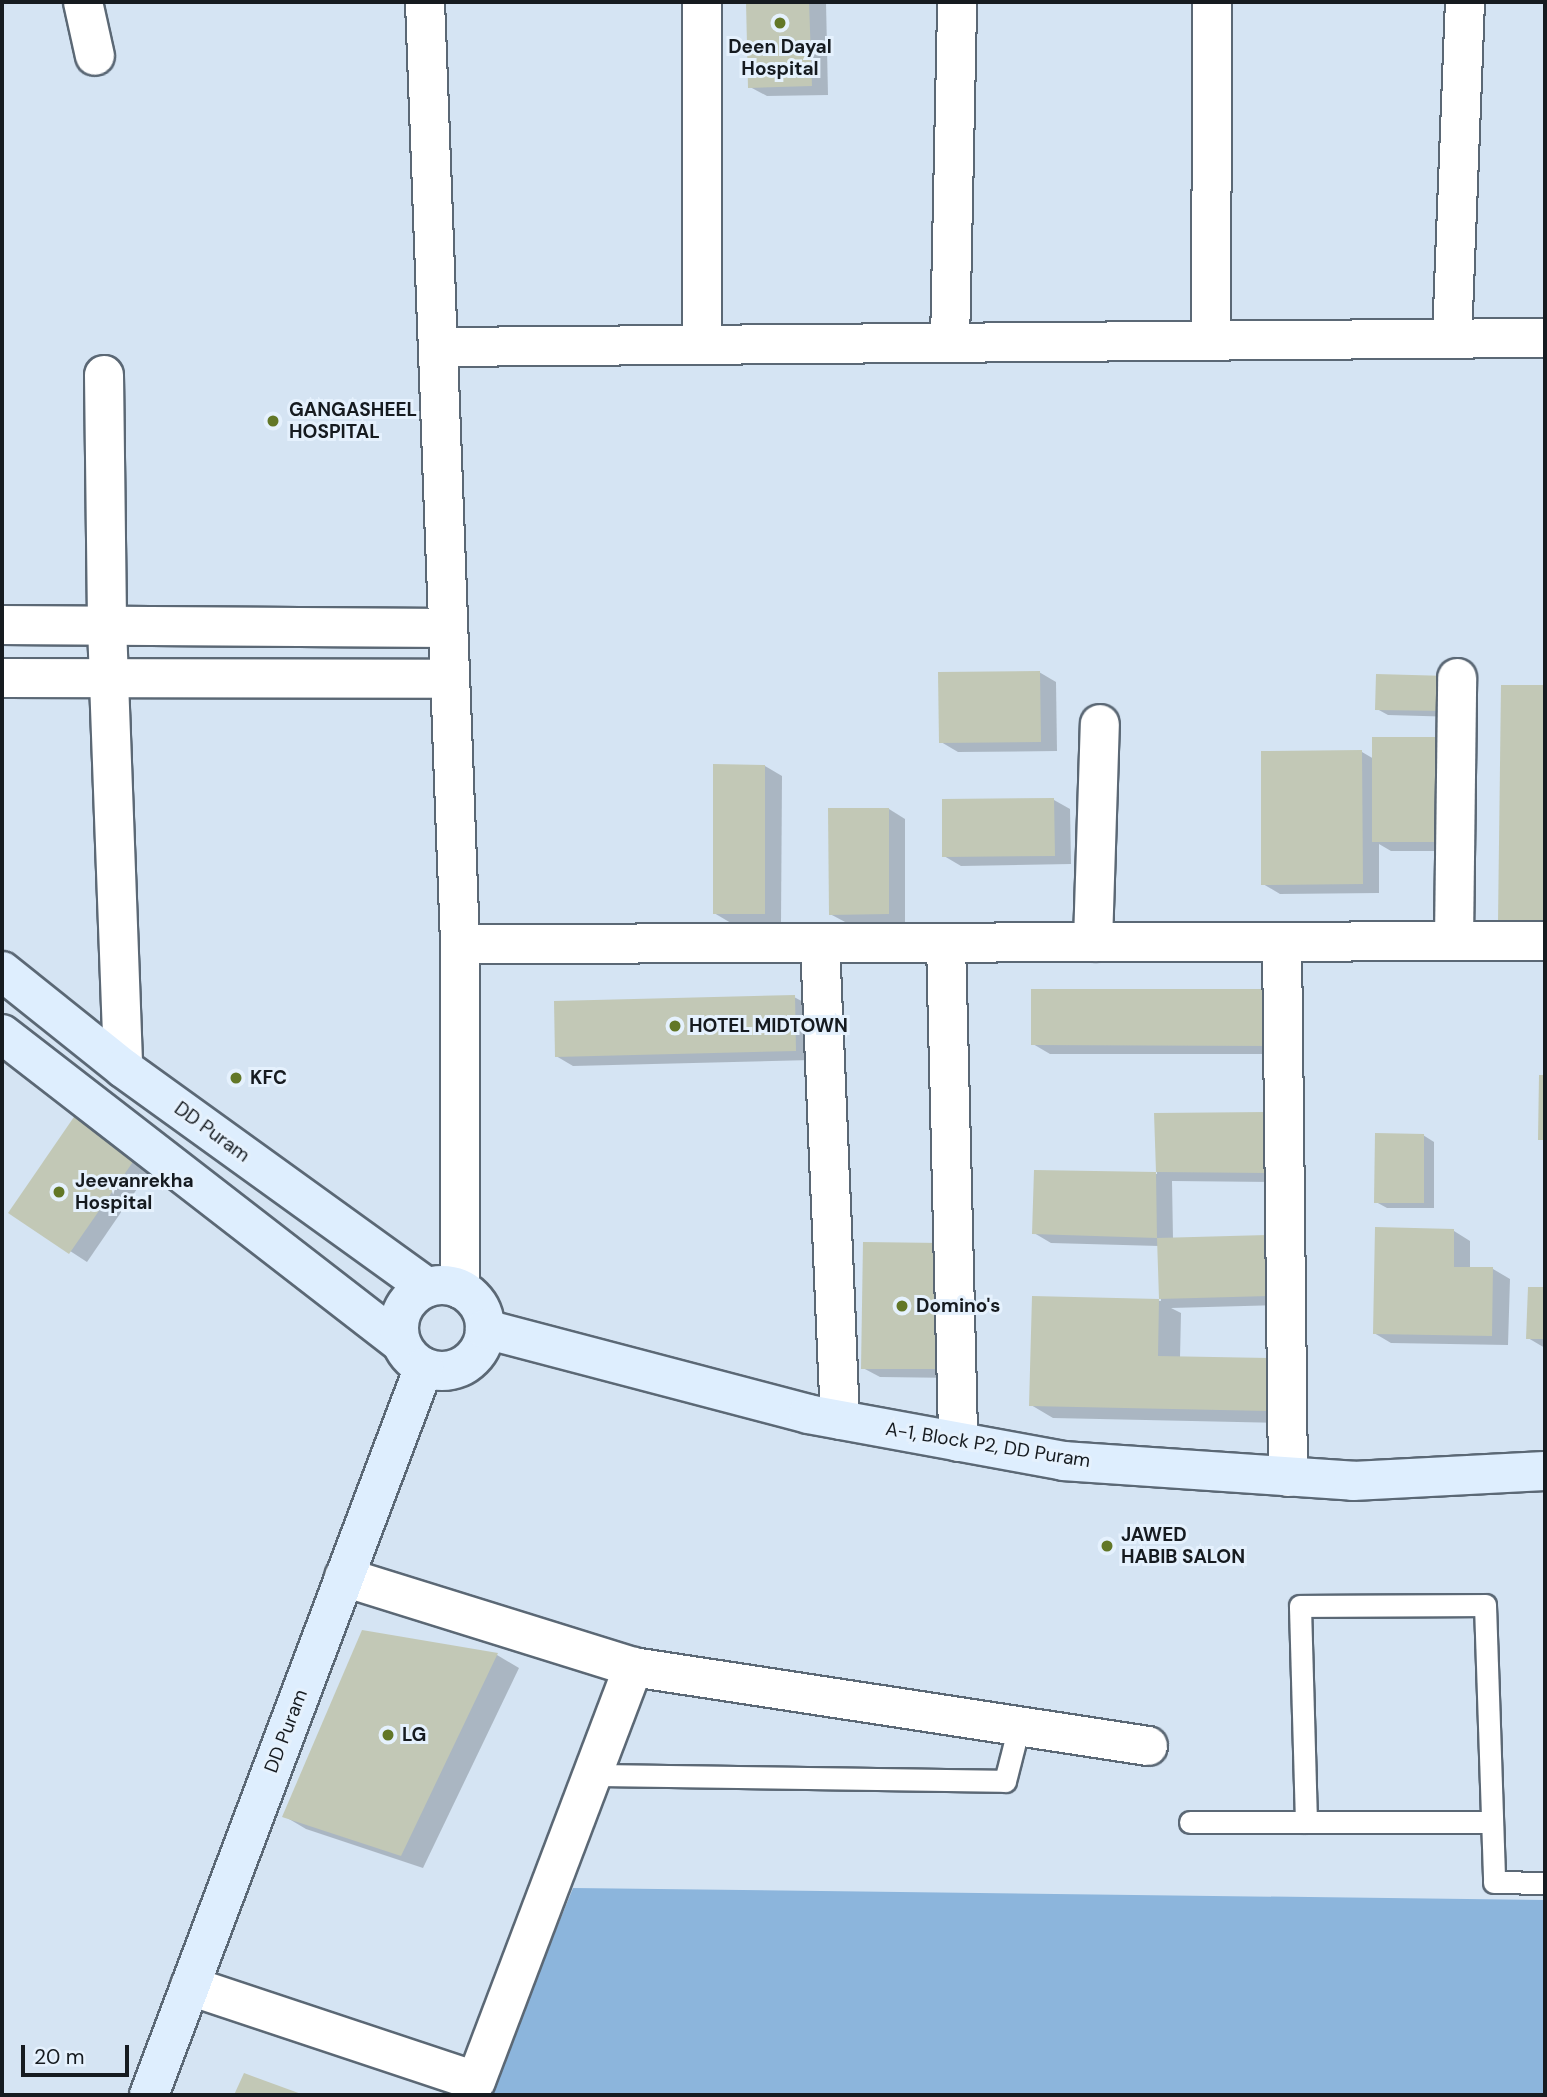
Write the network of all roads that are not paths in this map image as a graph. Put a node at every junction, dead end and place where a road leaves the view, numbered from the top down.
1 (83, 2) edge
2 (425, 2) edge
3 (702, 2) edge
4 (957, 2) edge
5 (1212, 2) edge
6 (1465, 2) edge
7 (94, 56) dead end
8 (1545, 338) edge
9 (1452, 339) junction
10 (1211, 341) junction
11 (950, 343) junction
12 (702, 344) junction
13 (438, 347) junction
14 (104, 375) dead end
15 (2, 625) edge
16 (107, 626) junction
17 (448, 628) junction
18 (110, 677) junction
19 (2, 678) edge
20 (1457, 678) dead end
21 (450, 679) junction
22 (1100, 724) dead end
23 (1454, 940) junction
24 (1545, 941) edge
25 (1093, 942) junction
26 (1282, 942) junction
27 (820, 943) junction
28 (946, 943) junction
29 (460, 944) junction
30 (2, 971) edge
31 (2, 1034) edge
32 (123, 1068) junction
33 (443, 1288) junction
34 (485, 1329) junction
35 (412, 1355) junction
36 (840, 1420) junction
37 (958, 1442) junction
38 (1545, 1471) edge
39 (1288, 1477) junction
40 (344, 1577) junction
41 (633, 1667) junction
42 (1019, 1727) junction
43 (1148, 1746) dead end
44 (592, 1775) junction
45 (1190, 1822) dead end
46 (1306, 1822) junction
47 (1492, 1822) junction
48 (1545, 1883) edge
49 (190, 1986) junction
50 (149, 2095) edge

1 - 7 street
2 - 13 street
3 - 12 street
4 - 11 street
5 - 10 street
6 - 9 street
8 - 9 street
9 - 10 street
10 - 11 street
11 - 12 street
12 - 13 street
13 - 17 street
14 - 16 street
15 - 16 street
16 - 17 street
16 - 18 street
17 - 21 street
18 - 19 street
18 - 21 street
18 - 32 street
20 - 23 street
21 - 29 street
22 - 25 street
23 - 24 street
23 - 26 street
25 - 26 street
25 - 28 street
26 - 39 street
27 - 28 street
27 - 29 street
27 - 36 street
28 - 37 street
29 - 33 street
30 - 32 street, DD Puram
31 - 35 street
32 - 33 street, DD Puram
33 - 34 street
33 - 35 street
34 - 35 street
34 - 36 street, A-1, Block P2, DD Puram
35 - 40 street, DD Puram
36 - 37 street, A-1, Block P2, DD Puram
37 - 39 street, A-1, Block P2, DD Puram
38 - 39 street, A-1, Block P2, DD Puram
40 - 41 street
40 - 49 street, DD Puram
41 - 42 street
41 - 44 street
42 - 43 street
42 - 44 lane
44 - 49 street
45 - 46 lane
46 - 47 lane
46 - 47 lane
47 - 48 lane
49 - 50 street, DD Puram

